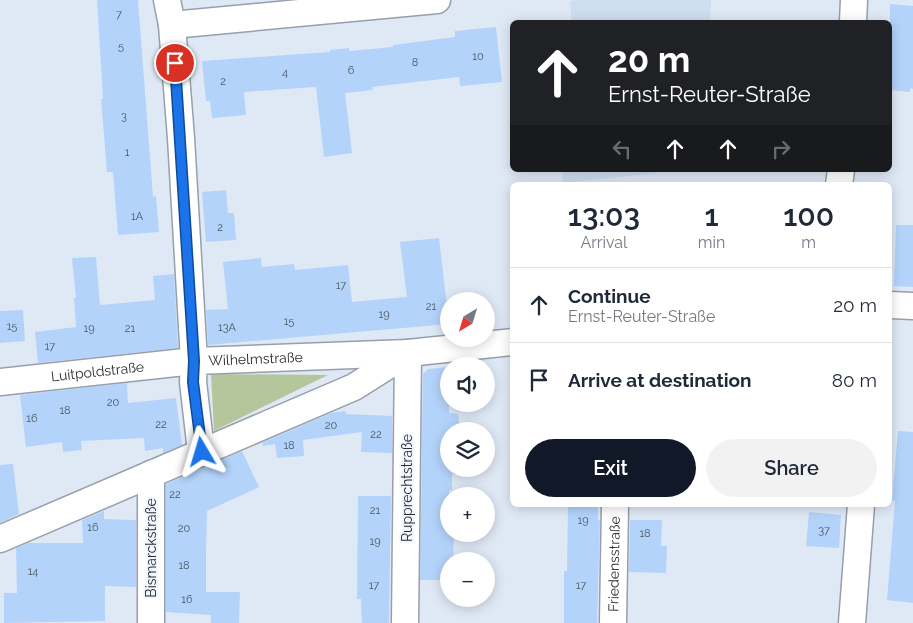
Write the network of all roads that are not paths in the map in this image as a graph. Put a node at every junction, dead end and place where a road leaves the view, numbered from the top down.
1 (437, 0) edge
2 (854, 0) edge
3 (169, 12) edge
4 (852, 20) edge
5 (892, 305) edge
6 (913, 306) edge
7 (510, 342) edge
8 (408, 353) junction
9 (194, 361) junction
10 (0, 382) edge
11 (202, 452) junction
12 (151, 474) junction
13 (615, 507) edge
14 (861, 507) edge
15 (0, 539) edge
16 (151, 623) edge
17 (405, 623) edge
18 (613, 623) edge
19 (852, 623) edge

1 - 3 street
2 - 4 street
3 - 9 street
5 - 6 street
7 - 8 street, Wilhelmstraße
8 - 9 street, Wilhelmstraße
8 - 11 street, Wilhelmstraße
8 - 17 street, Rupprechtstraße
9 - 10 street, Luitpoldstraße
9 - 11 street, Wilhelmstraße
11 - 12 street, Wilhelmstraße
12 - 15 street, Wilhelmstraße
12 - 16 street, Bismarckstraße
13 - 18 street, Friedensstraße
14 - 19 street

